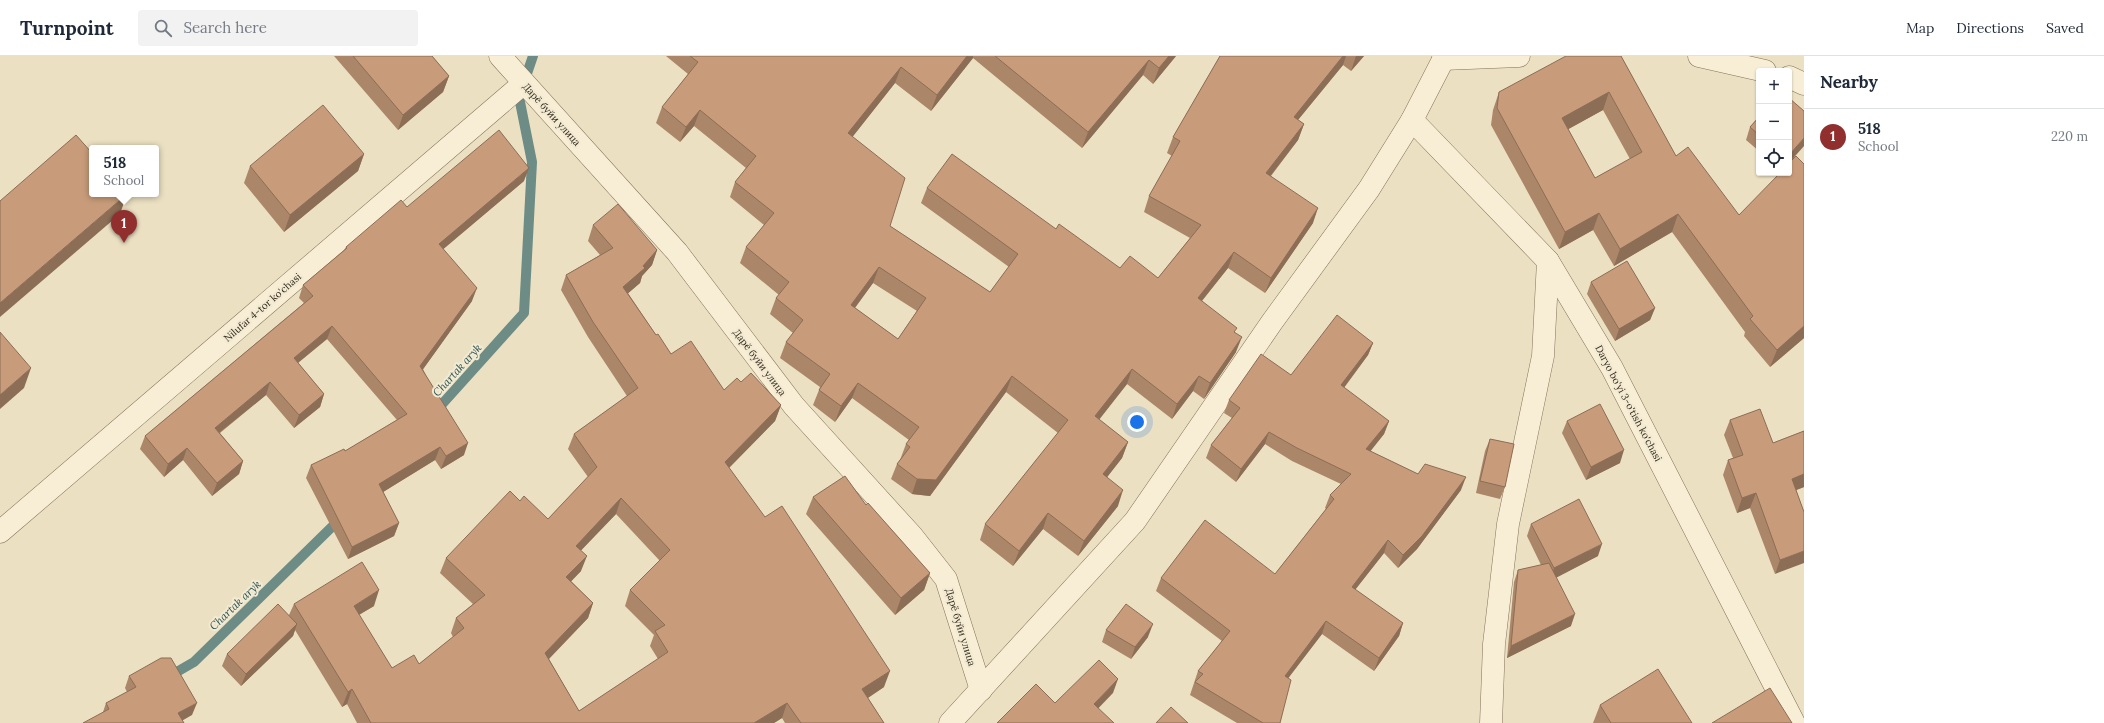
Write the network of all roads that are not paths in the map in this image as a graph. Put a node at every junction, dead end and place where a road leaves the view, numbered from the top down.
1 (500, 56) edge
2 (1520, 56) edge
3 (1699, 56) edge
4 (1444, 58) edge
5 (1756, 69) edge
6 (1792, 78) edge
7 (524, 83) junction
8 (1804, 84) edge
9 (1412, 120) junction
10 (1548, 261) junction
11 (0, 532) edge
12 (981, 690) junction
13 (950, 723) edge
14 (1491, 723) edge
15 (1794, 723) edge

1 - 7 street, Дарё буйи улица
2 - 4 street
3 - 5 street
4 - 9 street
6 - 8 street
7 - 11 street, Nilufar 4-tor ko'chasi
7 - 12 street, Дарё буйи улица
9 - 10 street, Daryo bo'yi 3-o'tish ko'chasi
9 - 12 street
10 - 14 street
10 - 15 street, Daryo bo'yi 3-o'tish ko'chasi
12 - 13 street

